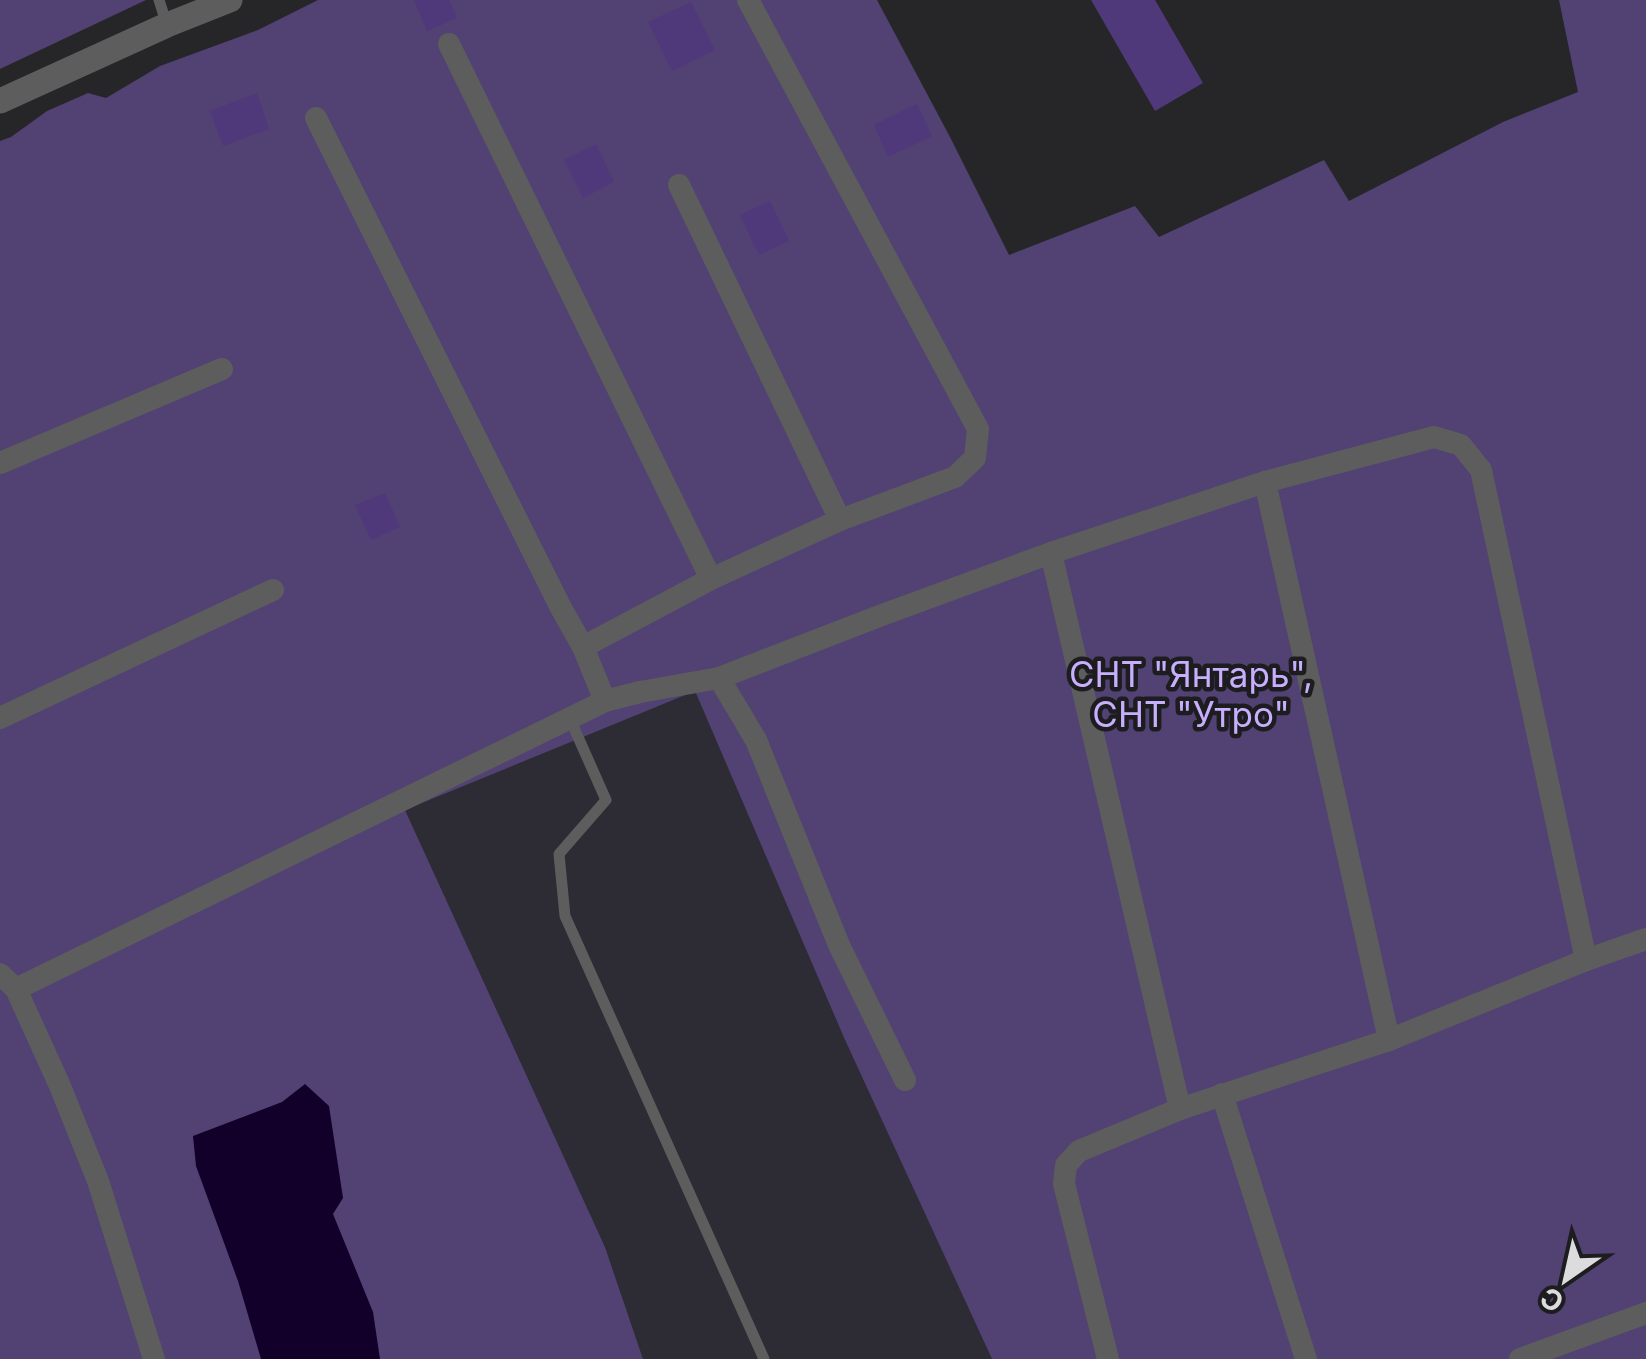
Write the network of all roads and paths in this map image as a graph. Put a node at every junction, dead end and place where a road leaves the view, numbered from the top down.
1 (160, 0) edge
2 (230, 0) edge
3 (748, 0) edge
4 (167, 26) junction
5 (449, 44) dead end
6 (0, 101) edge
7 (316, 118) dead end
8 (679, 185) dead end
9 (222, 369) dead end
10 (0, 463) edge
11 (1266, 482) junction
12 (840, 520) junction
13 (1052, 554) junction
14 (710, 579) junction
15 (274, 590) dead end
16 (583, 647) junction
17 (719, 678) junction
18 (606, 701) junction
19 (0, 718) edge
20 (570, 719) junction
21 (1646, 939) edge
22 (1586, 960) junction
23 (8, 982) edge
24 (1389, 1040) junction
25 (905, 1080) dead end
26 (1222, 1094) junction
27 (1180, 1109) junction
28 (1646, 1313) edge
29 (154, 1359) edge
30 (764, 1359) edge
31 (1108, 1359) edge
32 (1306, 1359) edge
33 (1520, 1359) edge

1 - 4 lane
2 - 4 street
3 - 12 street
4 - 6 street
5 - 14 street
7 - 16 street
8 - 12 street
9 - 10 street
11 - 13 street
11 - 22 street
11 - 24 street
12 - 14 street
13 - 17 street
13 - 27 street
14 - 16 street
15 - 19 street
16 - 18 street
17 - 18 street
17 - 25 street
18 - 20 street
20 - 23 street
20 - 30 lane
21 - 22 street
22 - 24 street
23 - 29 street
24 - 26 street
26 - 27 street
26 - 32 street
27 - 31 street
28 - 33 street

